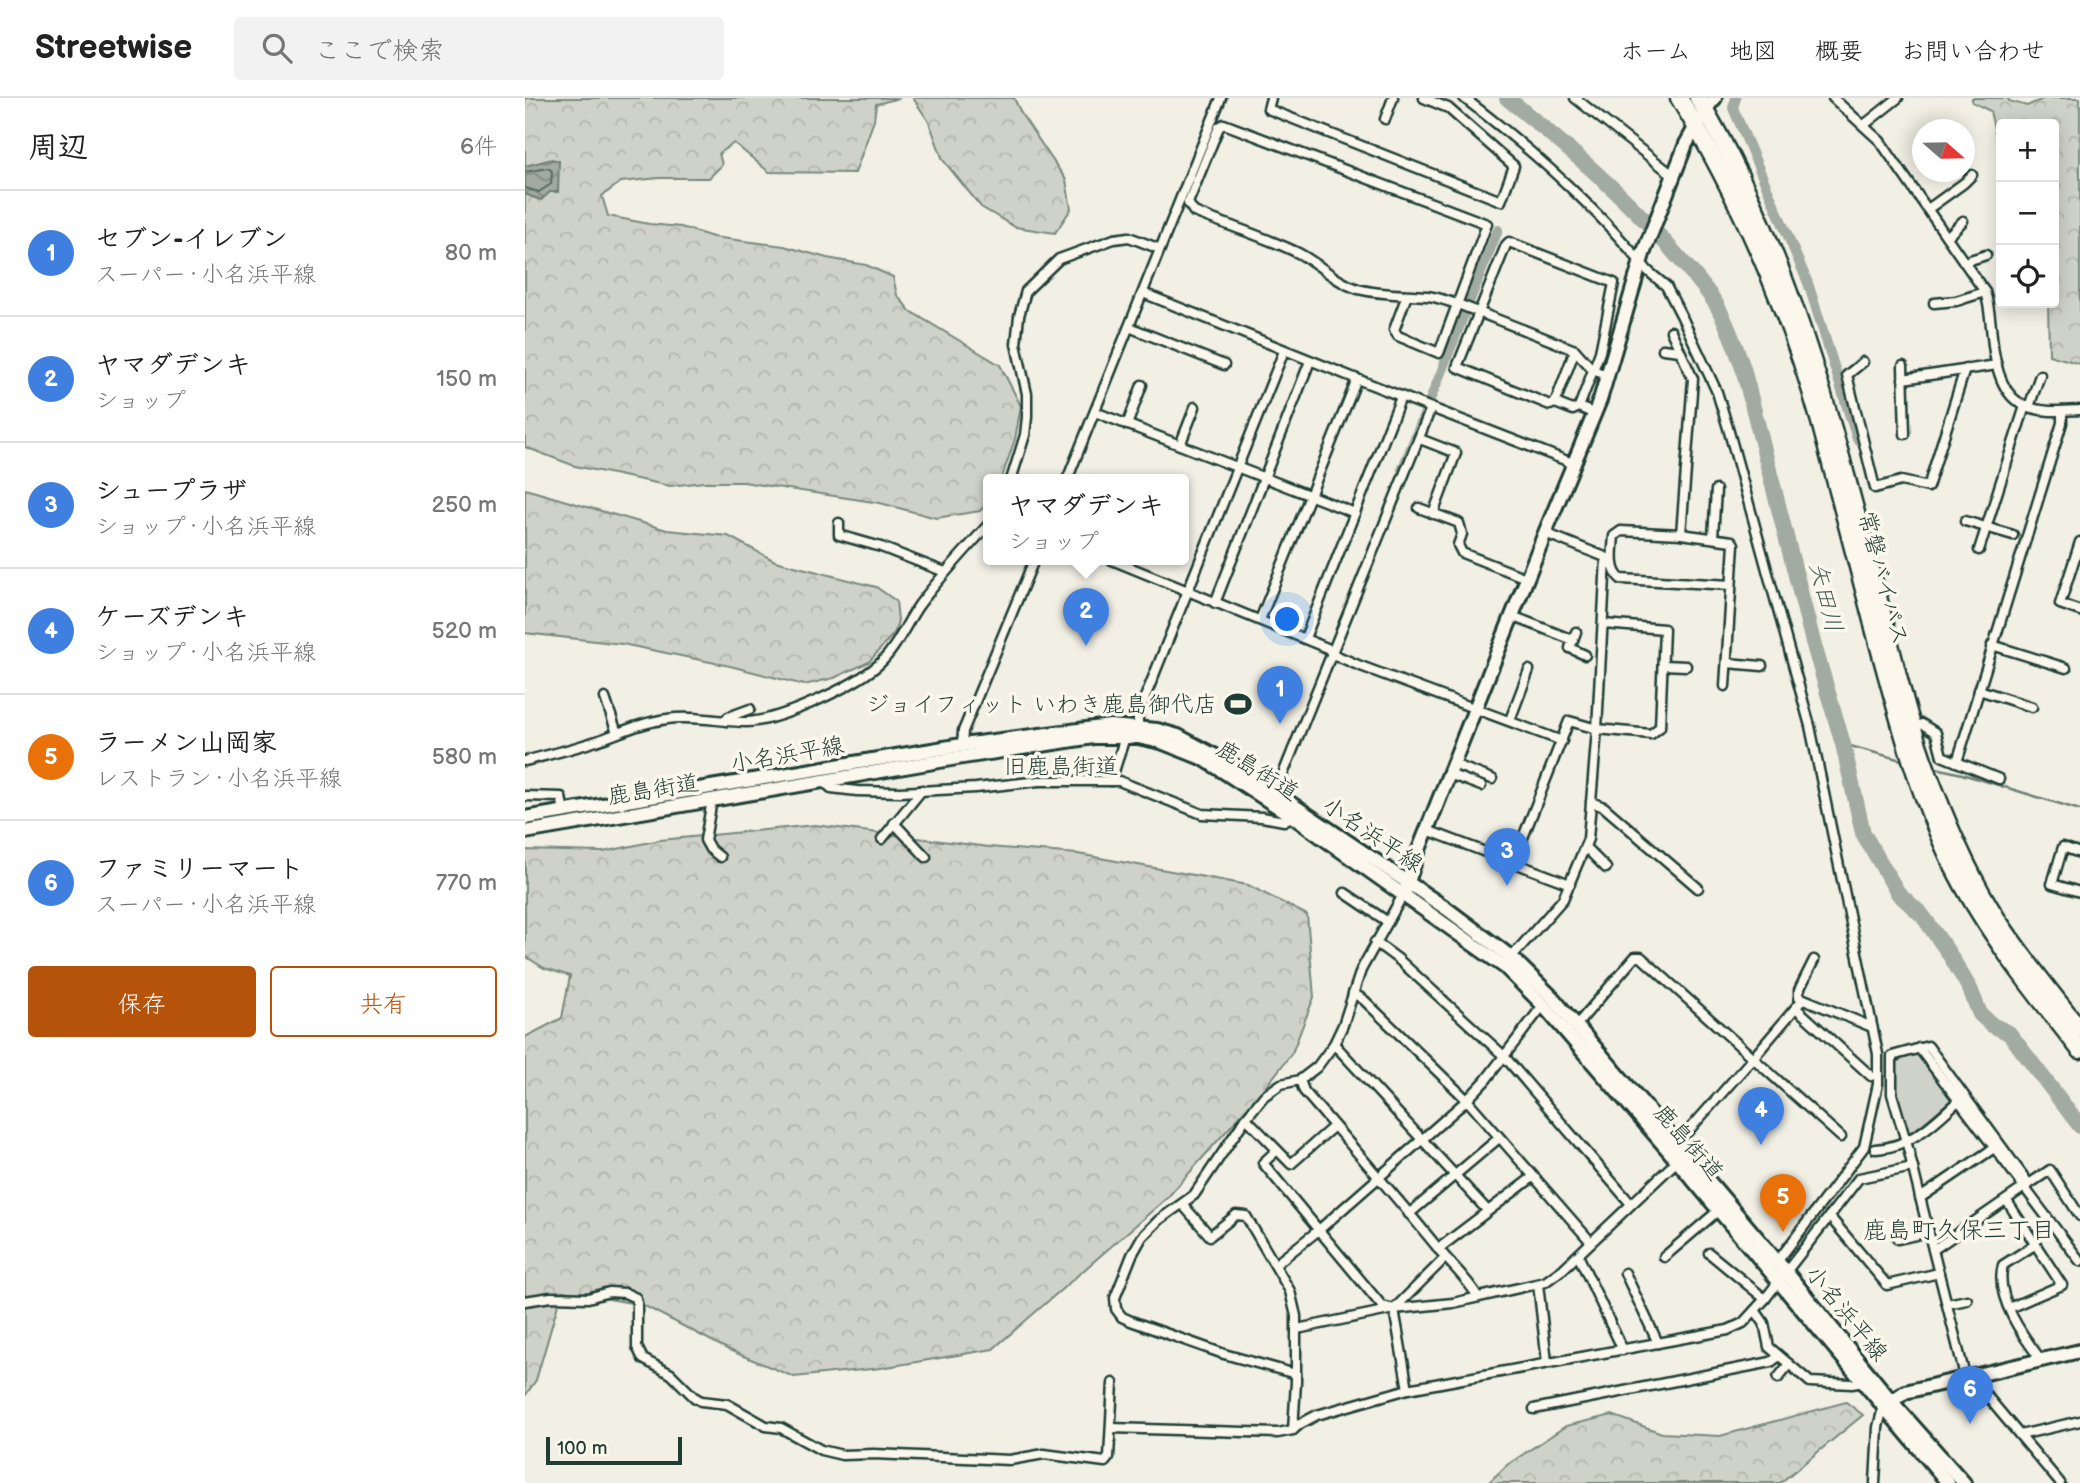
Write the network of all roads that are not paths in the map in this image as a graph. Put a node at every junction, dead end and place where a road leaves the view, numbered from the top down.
1 (1221, 98) edge
2 (1271, 98) edge
3 (1393, 98) edge
4 (1424, 98) edge
5 (1464, 98) edge
6 (1575, 98) edge
7 (1679, 98) edge
8 (1833, 98) edge
9 (1898, 98) edge
10 (1706, 102) edge
11 (1385, 119) dead end
12 (1696, 125) junction
13 (1864, 125) junction
14 (1674, 176) junction
15 (1965, 182) edge
16 (1929, 209) junction
17 (1963, 221) dead end
18 (1947, 237) junction
19 (1160, 249) junction
20 (1986, 255) dead end
21 (1641, 257) junction
22 (1964, 262) junction
23 (1985, 292) junction
24 (1143, 293) junction
25 (1407, 295) junction
26 (1934, 303) dead end
27 (1460, 305) junction
28 (1475, 311) junction
29 (1129, 327) junction
30 (1671, 331) dead end
31 (1663, 349) dead end
32 (1575, 350) junction
33 (1284, 351) junction
34 (1680, 351) junction
35 (1310, 361) junction
36 (1863, 362) dead end
37 (1224, 365) dead end
38 (1997, 365) junction
39 (1903, 366) dead end
40 (1965, 369) junction
41 (1593, 370) junction
42 (2040, 375) dead end
43 (1609, 376) junction
44 (1357, 379) junction
45 (1903, 379) junction
46 (1142, 385) dead end
47 (1401, 397) junction
48 (1555, 403) junction
49 (1195, 407) dead end
50 (1579, 407) junction
51 (2027, 407) junction
52 (1431, 408) junction
53 (2062, 411) junction
54 (2080, 411) edge
55 (1095, 412) junction
56 (1595, 414) junction
57 (1126, 425) junction
58 (1905, 434) dead end
59 (1420, 439) junction
60 (1180, 445) junction
61 (1575, 464) junction
62 (1237, 467) junction
63 (1013, 474) edge
64 (1069, 474) edge
65 (1265, 478) junction
66 (1716, 491) dead end
67 (1310, 496) junction
68 (1419, 508) dead end
69 (1355, 513) junction
70 (1433, 514) junction
71 (1965, 521) dead end
72 (839, 523) dead end
73 (1987, 527) junction
74 (983, 530) edge
75 (1545, 533) junction
76 (1681, 534) junction
77 (2013, 536) dead end
78 (1713, 537) junction
79 (2080, 542) edge
80 (1979, 550) dead end
81 (1610, 559) junction
82 (1032, 565) edge
83 (1124, 565) edge
84 (945, 572) junction
85 (1527, 578) junction
86 (1731, 586) junction
87 (1189, 591) junction
88 (1215, 603) junction
89 (2080, 611) edge
90 (1512, 616) junction
91 (1260, 620) junction
92 (1604, 624) junction
93 (1305, 638) junction
94 (1992, 645) junction
95 (1333, 653) junction
96 (1585, 655) dead end
97 (1727, 663) junction
98 (1663, 665) junction
99 (1686, 666) dead end
100 (1762, 666) dead end
101 (2066, 668) dead end
102 (1529, 670) dead end
103 (1725, 687) dead end
104 (1979, 690) junction
105 (605, 698) dead end
106 (2032, 707) dead end
107 (750, 709) dead end
108 (1475, 709) junction
109 (1510, 720) junction
110 (726, 721) junction
111 (1597, 729) junction
112 (1138, 732) junction
113 (617, 733) junction
114 (1125, 737) junction
115 (1912, 737) junction
116 (1562, 741) junction
117 (962, 751) junction
118 (525, 761) edge
119 (1957, 762) junction
120 (1451, 769) junction
121 (1492, 779) dead end
122 (1999, 779) dead end
123 (1111, 781) junction
124 (824, 782) junction
125 (1279, 784) dead end
126 (1481, 786) dead end
127 (1927, 788) junction
128 (922, 790) junction
129 (525, 796) edge
130 (712, 800) junction
131 (1591, 802) junction
132 (564, 811) junction
133 (1292, 816) junction
134 (525, 818) edge
135 (894, 823) junction
136 (1427, 830) junction
137 (525, 832) edge
138 (882, 839) dead end
139 (1585, 847) junction
140 (2080, 853) edge
141 (720, 857) dead end
142 (926, 857) dead end
143 (1513, 863) junction
144 (1606, 868) dead end
145 (1570, 884) junction
146 (1406, 888) junction
147 (1698, 888) dead end
148 (2080, 892) edge
149 (1345, 893) dead end
150 (1388, 922) junction
151 (1375, 942) junction
152 (1814, 960) dead end
153 (1508, 962) junction
154 (1353, 993) junction
155 (1803, 999) junction
156 (1548, 1001) junction
157 (1796, 1008) junction
158 (1580, 1021) dead end
159 (1872, 1027) junction
160 (2080, 1030) edge
161 (1334, 1044) junction
162 (2080, 1050) edge
163 (1504, 1056) junction
164 (1753, 1058) junction
165 (1871, 1076) dead end
166 (1300, 1080) junction
167 (1961, 1098) junction
168 (1467, 1100) junction
169 (1246, 1118) junction
170 (1334, 1126) junction
171 (1841, 1137) dead end
172 (1423, 1138) junction
173 (1499, 1138) junction
174 (1906, 1141) junction
175 (1997, 1146) junction
176 (1875, 1149) dead end
177 (1277, 1150) junction
178 (1674, 1152) junction
179 (1913, 1167) junction
180 (1456, 1175) junction
181 (1380, 1177) junction
182 (1533, 1177) junction
183 (2027, 1186) junction
184 (1920, 1198) junction
185 (2007, 1201) junction
186 (1631, 1204) junction
187 (1183, 1205) junction
188 (1487, 1210) junction
189 (1719, 1210) junction
190 (1409, 1214) junction
191 (1829, 1216) junction
192 (2080, 1216) edge
193 (1320, 1229) junction
194 (1929, 1233) junction
195 (1898, 1239) dead end
196 (1591, 1242) junction
197 (2036, 1244) junction
198 (1438, 1249) junction
199 (1933, 1250) junction
200 (1709, 1253) dead end
201 (1578, 1255) junction
202 (1664, 1257) dead end
203 (1445, 1258) junction
204 (2080, 1261) edge
205 (1777, 1262) junction
206 (1276, 1264) junction
207 (1625, 1273) dead end
208 (1939, 1273) junction
209 (1783, 1278) junction
210 (1538, 1284) junction
211 (1478, 1297) junction
212 (1765, 1299) junction
213 (1967, 1300) dead end
214 (525, 1301) edge
215 (1947, 1304) junction
216 (2009, 1308) junction
217 (1394, 1309) junction
218 (1755, 1310) junction
219 (1297, 1329) junction
220 (1658, 1343) junction
221 (1623, 1350) junction
222 (2080, 1351) edge
223 (1779, 1356) junction
224 (2042, 1361) junction
225 (1547, 1362) junction
226 (1789, 1364) junction
227 (1296, 1374) junction
228 (1967, 1377) junction
229 (1778, 1378) dead end
230 (1863, 1382) junction
231 (1113, 1383) dead end
232 (1408, 1389) junction
233 (1888, 1405) junction
234 (1534, 1409) dead end
235 (2080, 1421) edge
236 (1111, 1428) junction
237 (1293, 1430) junction
238 (2020, 1435) junction
239 (1875, 1483) edge
240 (1948, 1483) edge
241 (1964, 1483) edge
242 (2059, 1483) edge

1 - 19 street
2 - 4 street
3 - 11 street
5 - 21 street
6 - 14 street
7 - 12 highway, 常磐バイパス
8 - 13 street
9 - 13 street
10 - 12 main road
10 - 115 highway, 常磐バイパス
12 - 14 main road
12 - 115 highway, 常磐バイパス
13 - 16 street
14 - 21 main road
15 - 16 street
16 - 18 street
17 - 18 street
18 - 22 street
19 - 24 street
19 - 63 street
20 - 22 street
21 - 43 main road
21 - 159 street
22 - 23 street
23 - 26 street
23 - 38 street
24 - 29 street
24 - 33 street
25 - 27 street
25 - 27 street
25 - 27 street
27 - 28 street
28 - 32 street
28 - 41 street
28 - 48 street
29 - 37 street
29 - 55 street
30 - 34 street
31 - 34 street
32 - 41 street
32 - 48 street
33 - 35 street
33 - 62 street
34 - 76 street
35 - 44 street
35 - 65 street
36 - 40 street
38 - 40 street
38 - 51 street
39 - 45 street
40 - 45 street
41 - 43 street
41 - 50 street
42 - 51 street
43 - 56 main road
44 - 47 street
44 - 67 street
45 - 58 street
46 - 57 street
47 - 52 street
47 - 69 street
48 - 50 street
49 - 60 street
50 - 56 street
51 - 53 street
51 - 73 street
52 - 59 street
52 - 61 street
53 - 54 street
53 - 94 street
55 - 57 street
55 - 64 street
56 - 61 main road
57 - 60 street
59 - 70 street
59 - 95 street
60 - 62 street
61 - 75 main road
62 - 65 street
62 - 87 street
65 - 67 street
65 - 88 street
66 - 78 street
67 - 69 street
67 - 91 street
68 - 70 street
69 - 93 street
70 - 85 street
71 - 73 street
72 - 84 street
73 - 77 street
73 - 80 street
74 - 84 street
75 - 81 street
75 - 85 main road
76 - 78 street
76 - 81 street
78 - 86 street
79 - 89 street
81 - 86 street
81 - 92 street
82 - 117 street
83 - 87 street
84 - 110 street
85 - 90 main road
86 - 97 street
87 - 88 street
87 - 112 street
88 - 91 street
90 - 96 street
90 - 108 main road
91 - 93 street
92 - 98 street
92 - 111 street
93 - 95 street
94 - 101 street
94 - 104 street
95 - 108 street
95 - 125 street
97 - 100 street
97 - 103 street
98 - 99 street
98 - 111 street
102 - 109 street
104 - 106 street
104 - 119 street
105 - 113 street
107 - 110 street
108 - 109 street
108 - 120 main road
109 - 116 street
110 - 113 street
111 - 116 street
111 - 131 street
112 - 114 main road, 鹿島街道
112 - 117 main road, 小名浜平線
112 - 133 main road, 鹿島街道
112 - 146 main road, 小名浜平線
113 - 118 street
114 - 117 main road, 鹿島街道
114 - 123 street
115 - 119 street
115 - 127 highway, 常磐バイパス
116 - 143 street
117 - 124 main road, 鹿島街道
117 - 132 main road, 小名浜平線
119 - 122 street
120 - 121 street
120 - 126 street
120 - 136 main road
123 - 128 street, 旧鹿島街道
123 - 133 street, 旧鹿島街道
124 - 128 street, 旧鹿島街道
124 - 130 main road, 鹿島街道
127 - 160 highway, 常磐バイパス
127 - 162 highway, 常磐バイパス
128 - 135 street
129 - 132 street
130 - 137 main road, 鹿島街道
130 - 141 street
131 - 139 street
131 - 147 street
132 - 134 main road, 小名浜平線
133 - 146 main road, 鹿島街道
135 - 138 street
135 - 142 street
136 - 143 street
136 - 146 main road
139 - 144 street
139 - 145 street
140 - 148 street
143 - 145 street
145 - 153 street
146 - 150 street
146 - 153 main road, 小名浜平線
149 - 150 street
150 - 151 street
151 - 154 street
151 - 163 street
152 - 155 street
153 - 156 main road, 小名浜平線
154 - 161 street
154 - 168 street
155 - 157 street
155 - 159 street
156 - 163 street
156 - 178 main road, 小名浜平線
157 - 164 street
157 - 165 street
158 - 164 street
159 - 205 street
161 - 166 street
161 - 172 street
163 - 168 street
163 - 186 street
164 - 171 street
164 - 178 street
166 - 169 street
166 - 170 street
167 - 174 street
167 - 174 street
167 - 175 street
168 - 172 street
168 - 173 street
169 - 177 street
169 - 187 street
170 - 177 street
170 - 181 street
172 - 180 street
172 - 181 street
173 - 180 street
173 - 182 street
174 - 176 street
174 - 179 street
175 - 183 street
175 - 184 street
177 - 193 street
178 - 186 street
178 - 189 main road, 鹿島街道
178 - 205 main road, 小名浜平線
179 - 184 street
179 - 191 street
180 - 188 street
180 - 190 street
181 - 190 street
181 - 193 street
182 - 188 street
182 - 196 street
183 - 185 street
183 - 192 street
183 - 204 street
184 - 194 street
185 - 197 street
185 - 199 street
186 - 196 street
187 - 206 street
187 - 227 street
188 - 198 street
189 - 202 street
189 - 209 main road, 鹿島街道
190 - 198 street
191 - 208 street
191 - 209 street
193 - 206 street
193 - 217 street
194 - 195 street
194 - 199 street
196 - 201 street
197 - 216 street
197 - 216 street
198 - 203 street
199 - 208 street
200 - 212 street
201 - 210 street
201 - 221 street
203 - 211 street
203 - 217 street
205 - 209 main road, 小名浜平線
206 - 219 street
207 - 220 street
208 - 215 street
209 - 212 street
209 - 230 main road, 鹿島街道
209 - 233 main road, 小名浜平線
210 - 211 street
210 - 225 street
211 - 217 street
212 - 218 street
213 - 215 street
214 - 236 street
215 - 228 street
216 - 224 street
217 - 219 street
217 - 232 street
218 - 220 street
218 - 223 street
219 - 227 street
220 - 221 street
221 - 225 street
222 - 224 main road
223 - 226 street
223 - 234 street
224 - 228 main road
225 - 232 street
226 - 229 street
226 - 230 street
227 - 237 street
228 - 233 main road
228 - 238 street
230 - 233 main road, 鹿島街道
231 - 236 street
232 - 237 street
233 - 239 street
233 - 240 main road, 鹿島街道
233 - 241 main road, 小名浜平線
235 - 238 street
236 - 237 street
238 - 242 street

